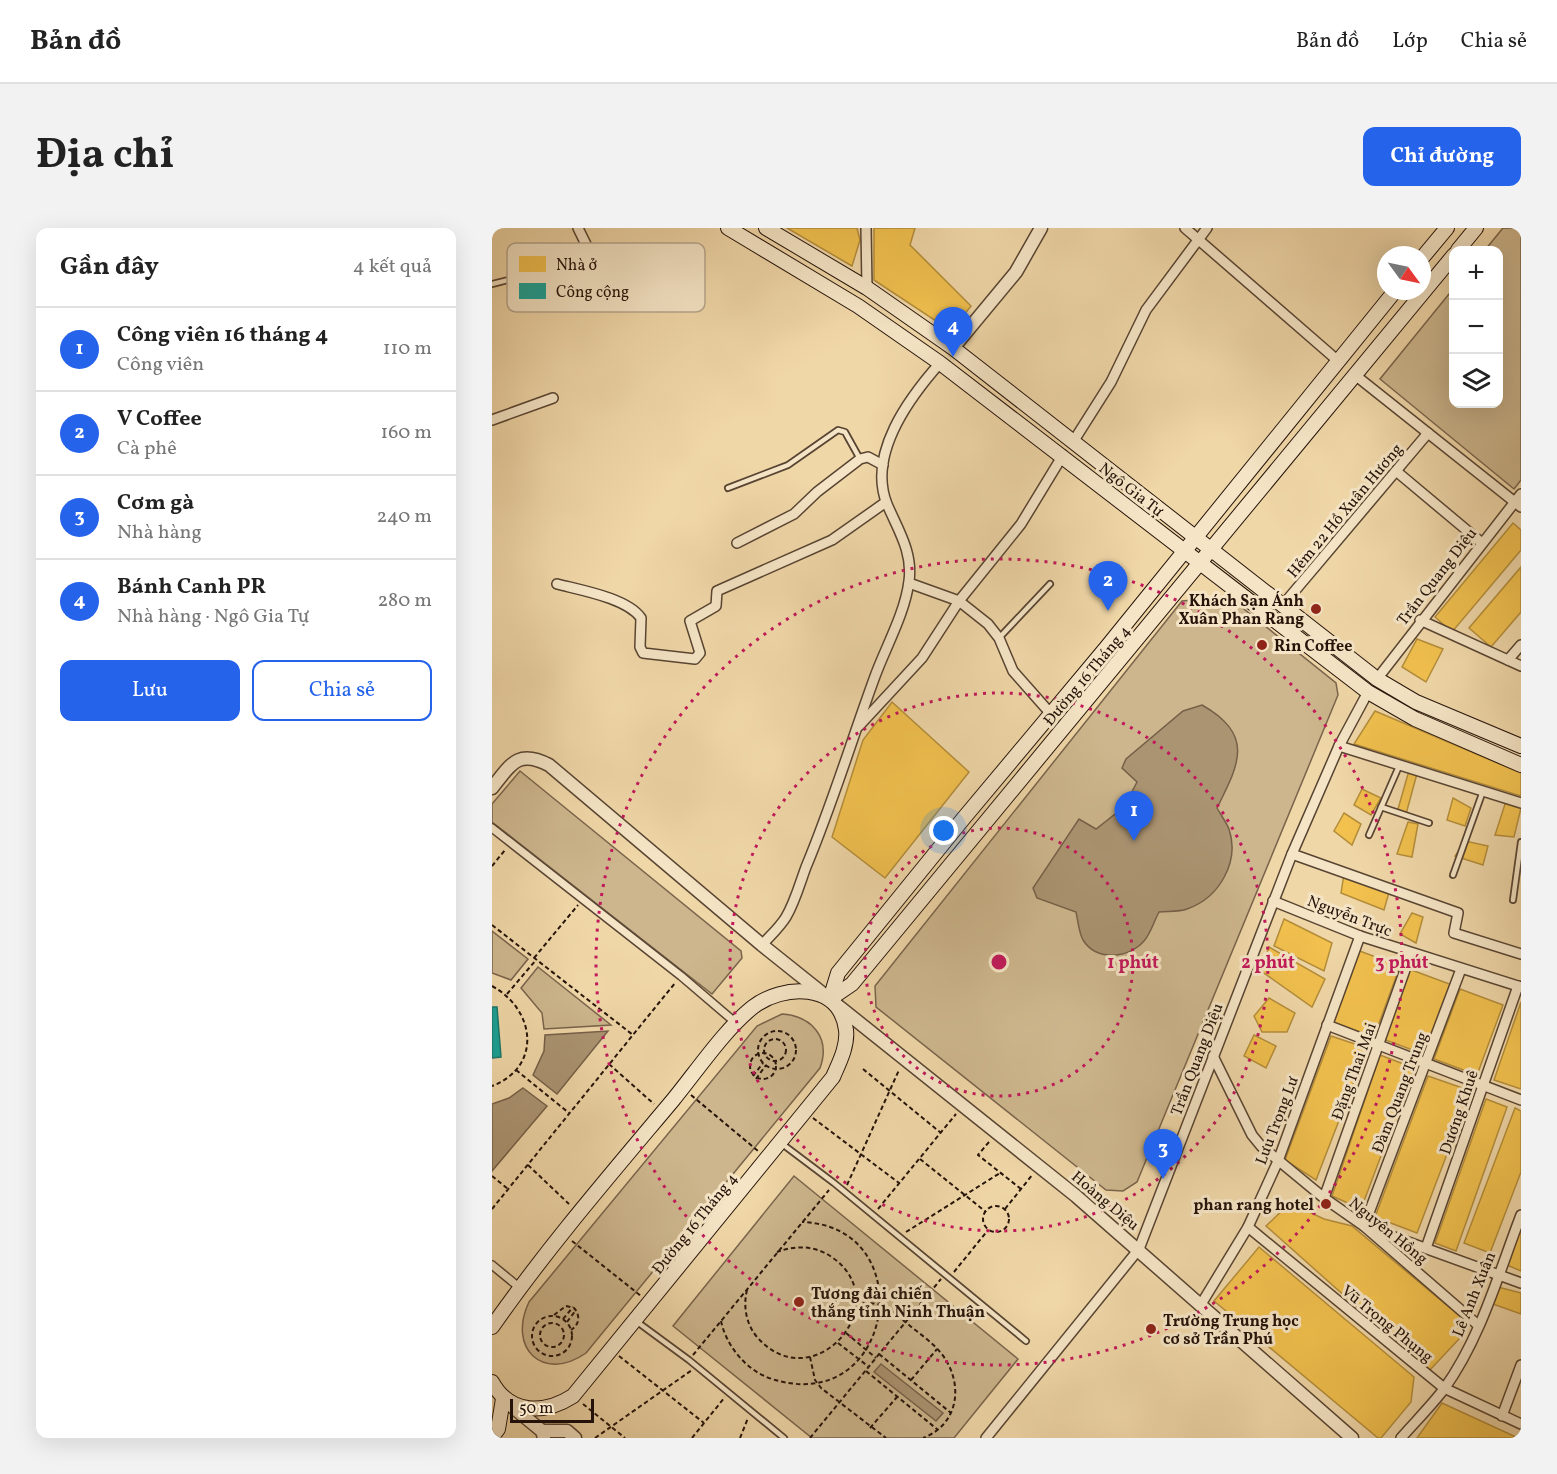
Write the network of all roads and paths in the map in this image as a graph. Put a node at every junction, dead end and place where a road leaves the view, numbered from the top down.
1 (578, 228) edge
2 (728, 228) edge
3 (766, 228) edge
4 (866, 228) edge
5 (1041, 228) edge
6 (1207, 228) edge
7 (1447, 228) edge
8 (1476, 228) edge
9 (1187, 229) edge
10 (1197, 239) junction
11 (586, 243) edge
12 (1461, 246) edge
13 (1431, 247) edge
14 (1449, 261) edge
15 (1431, 272) edge
16 (1436, 276) junction
17 (507, 280) edge
18 (492, 284) edge
19 (867, 288) junction
20 (1387, 300) edge
21 (858, 306) junction
22 (953, 348) junction
23 (1337, 360) junction
24 (940, 363) junction
25 (1355, 375) junction
26 (553, 398) dead end
27 (492, 420) edge
28 (1428, 434) junction
29 (1073, 442) junction
30 (1063, 455) junction
31 (860, 459) junction
32 (883, 465) junction
33 (1396, 471) junction
34 (728, 488) dead end
35 (1519, 501) edge
36 (886, 502) junction
37 (1194, 537) junction
38 (737, 543) dead end
39 (1482, 543) junction
40 (1183, 550) junction
41 (1211, 550) junction
42 (1200, 563) junction
43 (909, 583) junction
44 (557, 584) dead end
45 (1050, 584) dead end
46 (958, 601) junction
47 (1282, 606) junction
48 (1420, 620) junction
49 (999, 638) junction
50 (1521, 645) edge
51 (1106, 648) junction
52 (1121, 659) junction
53 (1508, 660) junction
54 (1521, 666) edge
55 (1377, 679) junction
56 (1368, 692) junction
57 (1051, 714) junction
58 (855, 730) junction
59 (1340, 746) junction
60 (1521, 746) edge
61 (1013, 760) junction
62 (1400, 764) junction
63 (1521, 765) edge
64 (1028, 771) junction
65 (492, 788) edge
66 (1483, 791) junction
67 (1521, 803) edge
68 (1381, 807) junction
69 (963, 819) junction
70 (1429, 823) dead end
71 (492, 828) edge
72 (978, 831) junction
73 (1369, 835) dead end
74 (1521, 842) edge
75 (511, 843) junction
76 (1292, 854) junction
77 (492, 866) edge
78 (1453, 875) dead end
79 (583, 899) junction
80 (1513, 900) dead end
81 (1273, 901) junction
82 (492, 925) edge
83 (1360, 936) junction
84 (762, 945) junction
85 (1411, 953) junction
86 (1521, 954) edge
87 (535, 959) junction
88 (1461, 969) junction
89 (681, 976) junction
90 (492, 986) edge
91 (1519, 987) edge
92 (507, 994) junction
93 (830, 999) junction
94 (736, 1024) junction
95 (1327, 1025) junction
96 (775, 1032) junction
97 (633, 1035) junction
98 (788, 1035) junction
99 (776, 1038) junction
100 (762, 1039) junction
101 (783, 1041) junction
102 (767, 1042) junction
103 (1378, 1044) junction
104 (796, 1048) junction
105 (787, 1049) junction
106 (764, 1052) junction
107 (759, 1053) junction
108 (1213, 1056) junction
109 (784, 1057) junction
110 (904, 1059) junction
111 (776, 1061) junction
112 (791, 1063) junction
113 (1426, 1063) junction
114 (609, 1064) junction
115 (764, 1064) junction
116 (776, 1069) junction
117 (863, 1069) dead end
118 (516, 1070) junction
119 (754, 1077) junction
120 (1483, 1085) junction
121 (492, 1086) edge
122 (682, 1089) junction
123 (890, 1091) junction
124 (1521, 1100) edge
125 (962, 1107) junction
126 (663, 1112) junction
127 (805, 1112) junction
128 (569, 1113) junction
129 (997, 1132) junction
130 (941, 1133) junction
131 (780, 1142) junction
132 (861, 1153) junction
133 (767, 1158) junction
134 (919, 1159) junction
135 (1278, 1161) junction
136 (528, 1165) junction
137 (1040, 1166) junction
138 (1000, 1173) junction
139 (492, 1176) edge
140 (834, 1183) junction
141 (899, 1183) junction
142 (508, 1189) junction
143 (1021, 1189) junction
144 (844, 1191) junction
145 (965, 1195) junction
146 (1324, 1198) junction
147 (492, 1209) edge
148 (1005, 1209) junction
149 (986, 1212) junction
150 (580, 1214) junction
151 (873, 1215) junction
152 (1521, 1215) edge
153 (802, 1222) junction
154 (1364, 1226) junction
155 (1248, 1227) junction
156 (988, 1230) junction
157 (563, 1234) junction
158 (899, 1236) junction
159 (1426, 1248) junction
160 (1139, 1249) junction
161 (777, 1252) junction
162 (492, 1264) edge
163 (1498, 1275) junction
164 (947, 1276) junction
165 (1521, 1283) edge
166 (520, 1288) junction
167 (747, 1290) junction
168 (650, 1303) junction
169 (855, 1304) junction
170 (881, 1305) junction
171 (1200, 1306) junction
172 (573, 1307) junction
173 (576, 1310) junction
174 (552, 1316) junction
175 (563, 1320) junction
176 (636, 1321) junction
177 (722, 1321) junction
178 (566, 1322) junction
179 (905, 1322) junction
180 (551, 1323) junction
181 (1478, 1325) junction
182 (492, 1327) edge
183 (571, 1332) junction
184 (845, 1333) junction
185 (564, 1334) junction
186 (540, 1337) junction
187 (533, 1338) junction
188 (1026, 1341) dead end
189 (838, 1343) junction
190 (545, 1344) junction
191 (554, 1347) junction
192 (866, 1349) junction
193 (937, 1349) junction
194 (540, 1351) junction
195 (611, 1351) junction
196 (879, 1354) junction
197 (555, 1355) junction
198 (810, 1357) junction
199 (876, 1358) junction
200 (858, 1359) junction
201 (689, 1360) junction
202 (1521, 1365) edge
203 (696, 1367) junction
204 (868, 1367) junction
205 (865, 1371) junction
206 (911, 1380) junction
207 (492, 1382) edge
208 (817, 1383) junction
209 (492, 1389) edge
210 (1444, 1389) junction
211 (664, 1390) junction
212 (728, 1393) junction
213 (573, 1396) junction
214 (897, 1396) junction
215 (498, 1402) edge
216 (839, 1403) junction
217 (751, 1411) junction
218 (951, 1413) junction
219 (1502, 1416) junction
220 (704, 1423) junction
221 (1521, 1424) edge
222 (611, 1426) junction
223 (870, 1428) junction
224 (938, 1430) junction
225 (543, 1435) edge
226 (492, 1437) edge
227 (575, 1438) edge
228 (595, 1438) edge
229 (625, 1438) edge
230 (692, 1438) edge
231 (740, 1438) edge
232 (783, 1438) edge
233 (810, 1438) edge
234 (886, 1438) edge
235 (923, 1438) edge
236 (986, 1438) edge
237 (1352, 1438) edge
238 (1401, 1438) edge

1 - 11 street
2 - 21 main road, Ngô Gia Tự
3 - 19 main road, Ngô Gia Tự
4 - 19 street
5 - 22 street
6 - 10 street
7 - 13 main road
8 - 12 main road
9 - 10 street
10 - 23 street
10 - 29 street
14 - 16 main road, Đường 16 Tháng 4
15 - 16 main road
16 - 25 main road, Đường 16 Tháng 4
17 - 18 lane
19 - 21 main road
19 - 22 main road, Ngô Gia Tự
20 - 23 main road, Đường 16 Tháng 4
21 - 24 main road, Ngô Gia Tự
22 - 24 main road
22 - 29 main road, Ngô Gia Tự
23 - 25 main road
23 - 37 main road, Đường 16 Tháng 4
24 - 30 main road, Ngô Gia Tự
24 - 32 street
25 - 28 street
25 - 41 main road, Đường 16 Tháng 4
26 - 27 street
28 - 33 street, Hẻm 22 Hồ Xuân Hương
28 - 35 street
29 - 30 main road
29 - 37 main road, Ngô Gia Tự
30 - 40 main road, Ngô Gia Tự
30 - 46 street
31 - 32 street
31 - 34 lane
31 - 38 street
32 - 36 street
33 - 39 street
33 - 47 street, Hẻm 22 Hồ Xuân Hương
35 - 39 street, Trần Quang Diệu
36 - 43 street
36 - 44 street
37 - 40 main road, Đường 16 Tháng 4
37 - 41 main road, Ngô Gia Tự
39 - 48 street, Trần Quang Diệu
40 - 42 main road, Ngô Gia Tự
40 - 51 main road, Đường 16 Tháng 4
41 - 42 main road, Đường 16 Tháng 4
41 - 47 main road, Ngô Gia Tự
42 - 52 main road, Đường 16 Tháng 4
42 - 56 main road, Ngô Gia Tự
43 - 46 street
43 - 58 street
45 - 49 lane
46 - 49 street
46 - 58 street
47 - 55 main road, Ngô Gia Tự
48 - 53 street
48 - 55 street, Trần Quang Diệu
49 - 57 street
50 - 53 street
51 - 52 main road
51 - 57 main road, Đường 16 Tháng 4
52 - 64 main road, Đường 16 Tháng 4
53 - 54 street
55 - 56 main road
55 - 60 main road, Ngô Gia Tự
56 - 59 street, Trần Quang Diệu
56 - 63 main road, Ngô Gia Tự
57 - 61 main road, Đường 16 Tháng 4
58 - 84 street
59 - 62 street
59 - 76 street, Trần Quang Diệu
61 - 64 main road
61 - 69 main road, Đường 16 Tháng 4
62 - 66 street
62 - 68 lane
64 - 72 main road, Đường 16 Tháng 4
65 - 84 street, Hoàng Diệu
66 - 67 street
66 - 78 lane
68 - 70 lane
68 - 73 lane
69 - 72 main road
69 - 93 main road, Đường 16 Tháng 4
71 - 75 street
72 - 93 main road, Đường 16 Tháng 4
74 - 80 lane
75 - 77 path
75 - 79 street
76 - 81 street, Trần Quang Diệu
76 - 86 street
79 - 87 path
79 - 89 street
81 - 83 street, Nguyễn Trực
81 - 108 street, Trần Quang Diệu
82 - 87 path
83 - 85 street, Nguyễn Trực
83 - 95 street, Lưu Trọng Lư
84 - 93 street, Hoàng Diệu
85 - 88 street, Nguyễn Trực
85 - 103 street, Đặng Thai Mai
87 - 92 path
87 - 97 path
88 - 91 street, Nguyễn Trực
88 - 113 street, Đàm Quang Trung
89 - 94 street
89 - 97 path
90 - 92 path
91 - 120 street, Dương Khuê
92 - 118 path
93 - 94 main road
93 - 110 street, Hoàng Diệu
93 - 127 main road, Đường 16 Tháng 4
94 - 122 main road
95 - 103 street
95 - 135 street, Lưu Trọng Lư
96 - 98 path
96 - 99 path
96 - 100 path
97 - 114 path
98 - 101 path
98 - 104 path
99 - 101 path
99 - 102 path
100 - 102 path
100 - 107 path
101 - 105 path
102 - 106 path
103 - 113 street
103 - 146 street, Đặng Thai Mai
104 - 105 path
104 - 112 path
105 - 109 path
106 - 107 path
106 - 111 path
106 - 111 path
107 - 115 path
107 - 119 path
108 - 135 street, Nguyên Hồng
108 - 160 street, Trần Quang Diệu
109 - 111 path
109 - 112 path
110 - 123 path
110 - 125 street, Hoàng Diệu
111 - 116 path
112 - 116 path
113 - 120 street
113 - 154 street, Đàm Quang Trung
114 - 126 path
114 - 128 path
115 - 116 path
115 - 119 path
116 - 119 path
117 - 123 path
118 - 121 path
118 - 128 path
120 - 124 street
120 - 159 street, Dương Khuê
122 - 126 main road
122 - 133 path
123 - 130 path
123 - 132 path
125 - 129 street, Hoàng Diệu
125 - 130 path
126 - 150 main road
127 - 131 main road, Đường 16 Tháng 4
127 - 132 path
128 - 136 path
129 - 137 street, Hoàng Diệu
129 - 138 path
130 - 134 path
131 - 133 main road, Đường 16 Tháng 4
131 - 140 lane
132 - 141 path
132 - 144 path
133 - 168 main road, Đường 16 Tháng 4
134 - 141 path
134 - 145 path
135 - 146 street, Nguyên Hồng
135 - 155 street, Lưu Trọng Lư
136 - 142 path
136 - 150 path
137 - 143 path
137 - 160 street, Hoàng Diệu
138 - 143 path
138 - 145 path
139 - 142 path
140 - 144 lane
140 - 153 path
141 - 151 path
142 - 147 path
143 - 148 path
144 - 151 lane
145 - 149 path
145 - 158 path
146 - 154 street, Nguyên Hồng
148 - 149 path
148 - 156 path
149 - 156 path
150 - 157 main road
151 - 158 lane
152 - 163 street, Lê Anh Xuân
153 - 161 path
153 - 170 path
154 - 159 street
154 - 181 street, Nguyên Hồng
155 - 171 street, Lưu Trọng Lư
155 - 210 street, Vũ Trọng Phụng
156 - 164 path
157 - 166 main road
157 - 168 path
158 - 164 lane
159 - 163 street
160 - 171 street, Hoàng Diệu
160 - 236 street, Trần Quang Diệu
161 - 167 path
161 - 169 path
162 - 166 street
163 - 165 street
163 - 181 street, Lê Anh Xuân
164 - 179 path
164 - 188 lane
166 - 182 main road
167 - 177 path
167 - 198 path
168 - 176 main road, Đường 16 Tháng 4
169 - 170 path
169 - 184 path
170 - 179 path
170 - 192 path
171 - 237 street, Hoàng Diệu
172 - 173 path
172 - 174 path
172 - 175 path
173 - 178 path
173 - 183 path
174 - 175 path
174 - 180 path
174 - 187 path
175 - 178 path
176 - 195 main road, Đường 16 Tháng 4
176 - 201 lane
177 - 201 path
177 - 208 path
178 - 183 path
179 - 193 path
179 - 196 path
180 - 185 path
180 - 186 path
181 - 210 street, Lê Anh Xuân
183 - 185 path
183 - 197 path
184 - 189 path
184 - 192 path
185 - 191 path
186 - 187 path
186 - 190 path
187 - 194 path
189 - 198 path
189 - 200 path
190 - 191 path
190 - 194 path
191 - 197 path
192 - 199 path
192 - 200 path
193 - 206 path
193 - 218 path
194 - 197 path
195 - 211 path
195 - 213 main road, Đường 16 Tháng 4
196 - 199 path
196 - 206 path
198 - 208 path
199 - 204 path
200 - 204 path
200 - 208 path
201 - 203 lane
202 - 219 street
203 - 211 path
203 - 212 lane
204 - 205 path
205 - 214 path
205 - 216 path
206 - 218 path
207 - 215 main road
208 - 216 path
209 - 215 street
210 - 219 street, Vũ Trọng Phụng
210 - 238 street, Lê Anh Xuân
211 - 220 path
211 - 222 path
212 - 217 lane
212 - 220 path
213 - 215 main road, Đường 16 Tháng 4
213 - 222 path
214 - 223 path
214 - 224 path
215 - 225 street
215 - 226 main road
216 - 223 path
216 - 233 path
217 - 231 path
217 - 232 lane
218 - 224 path
219 - 221 street, Vũ Trọng Phụng
220 - 230 path
222 - 228 path
222 - 229 path
223 - 234 path
224 - 235 path
225 - 227 street

